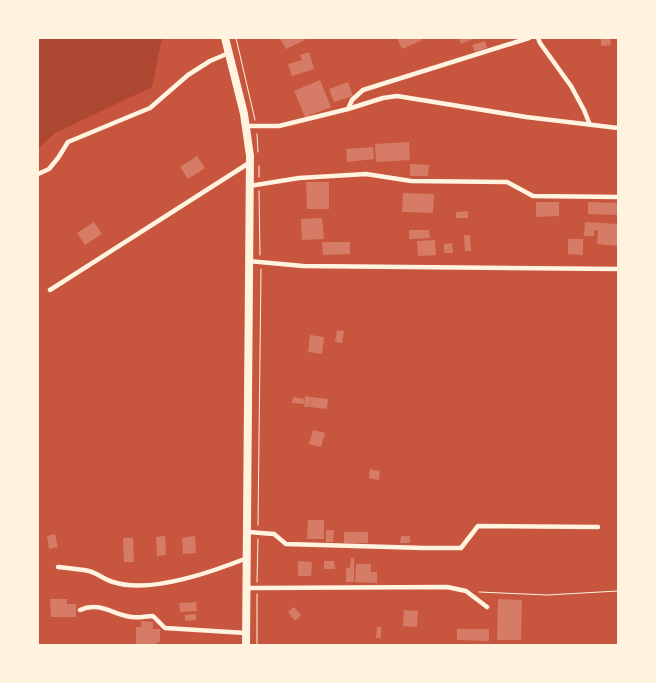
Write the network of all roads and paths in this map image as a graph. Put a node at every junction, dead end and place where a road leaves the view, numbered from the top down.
1 (225, 38) edge
2 (529, 38) edge
3 (538, 38) edge
4 (230, 53) junction
5 (348, 110) junction
6 (246, 126) junction
7 (590, 126) junction
8 (618, 128) edge
9 (249, 163) junction
10 (38, 174) edge
11 (249, 186) junction
12 (618, 197) edge
13 (249, 261) junction
14 (618, 269) edge
15 (50, 290) dead end
16 (598, 527) dead end
17 (248, 532) junction
18 (247, 558) junction
19 (58, 567) dead end
20 (247, 588) junction
21 (466, 591) junction
22 (618, 591) edge
23 (487, 607) dead end
24 (80, 610) dead end
25 (246, 633) junction
26 (246, 646) edge

1 - 4 main road
2 - 5 street
3 - 7 street
4 - 6 main road
4 - 10 street
5 - 6 street
5 - 7 street
6 - 9 main road
7 - 8 street
9 - 11 main road
9 - 15 street
11 - 12 street
11 - 13 main road
13 - 14 street
13 - 17 main road
16 - 17 street
17 - 18 main road
18 - 19 street
18 - 20 main road
20 - 21 street
20 - 25 main road
21 - 22 path
21 - 23 street
24 - 25 street
25 - 26 main road

